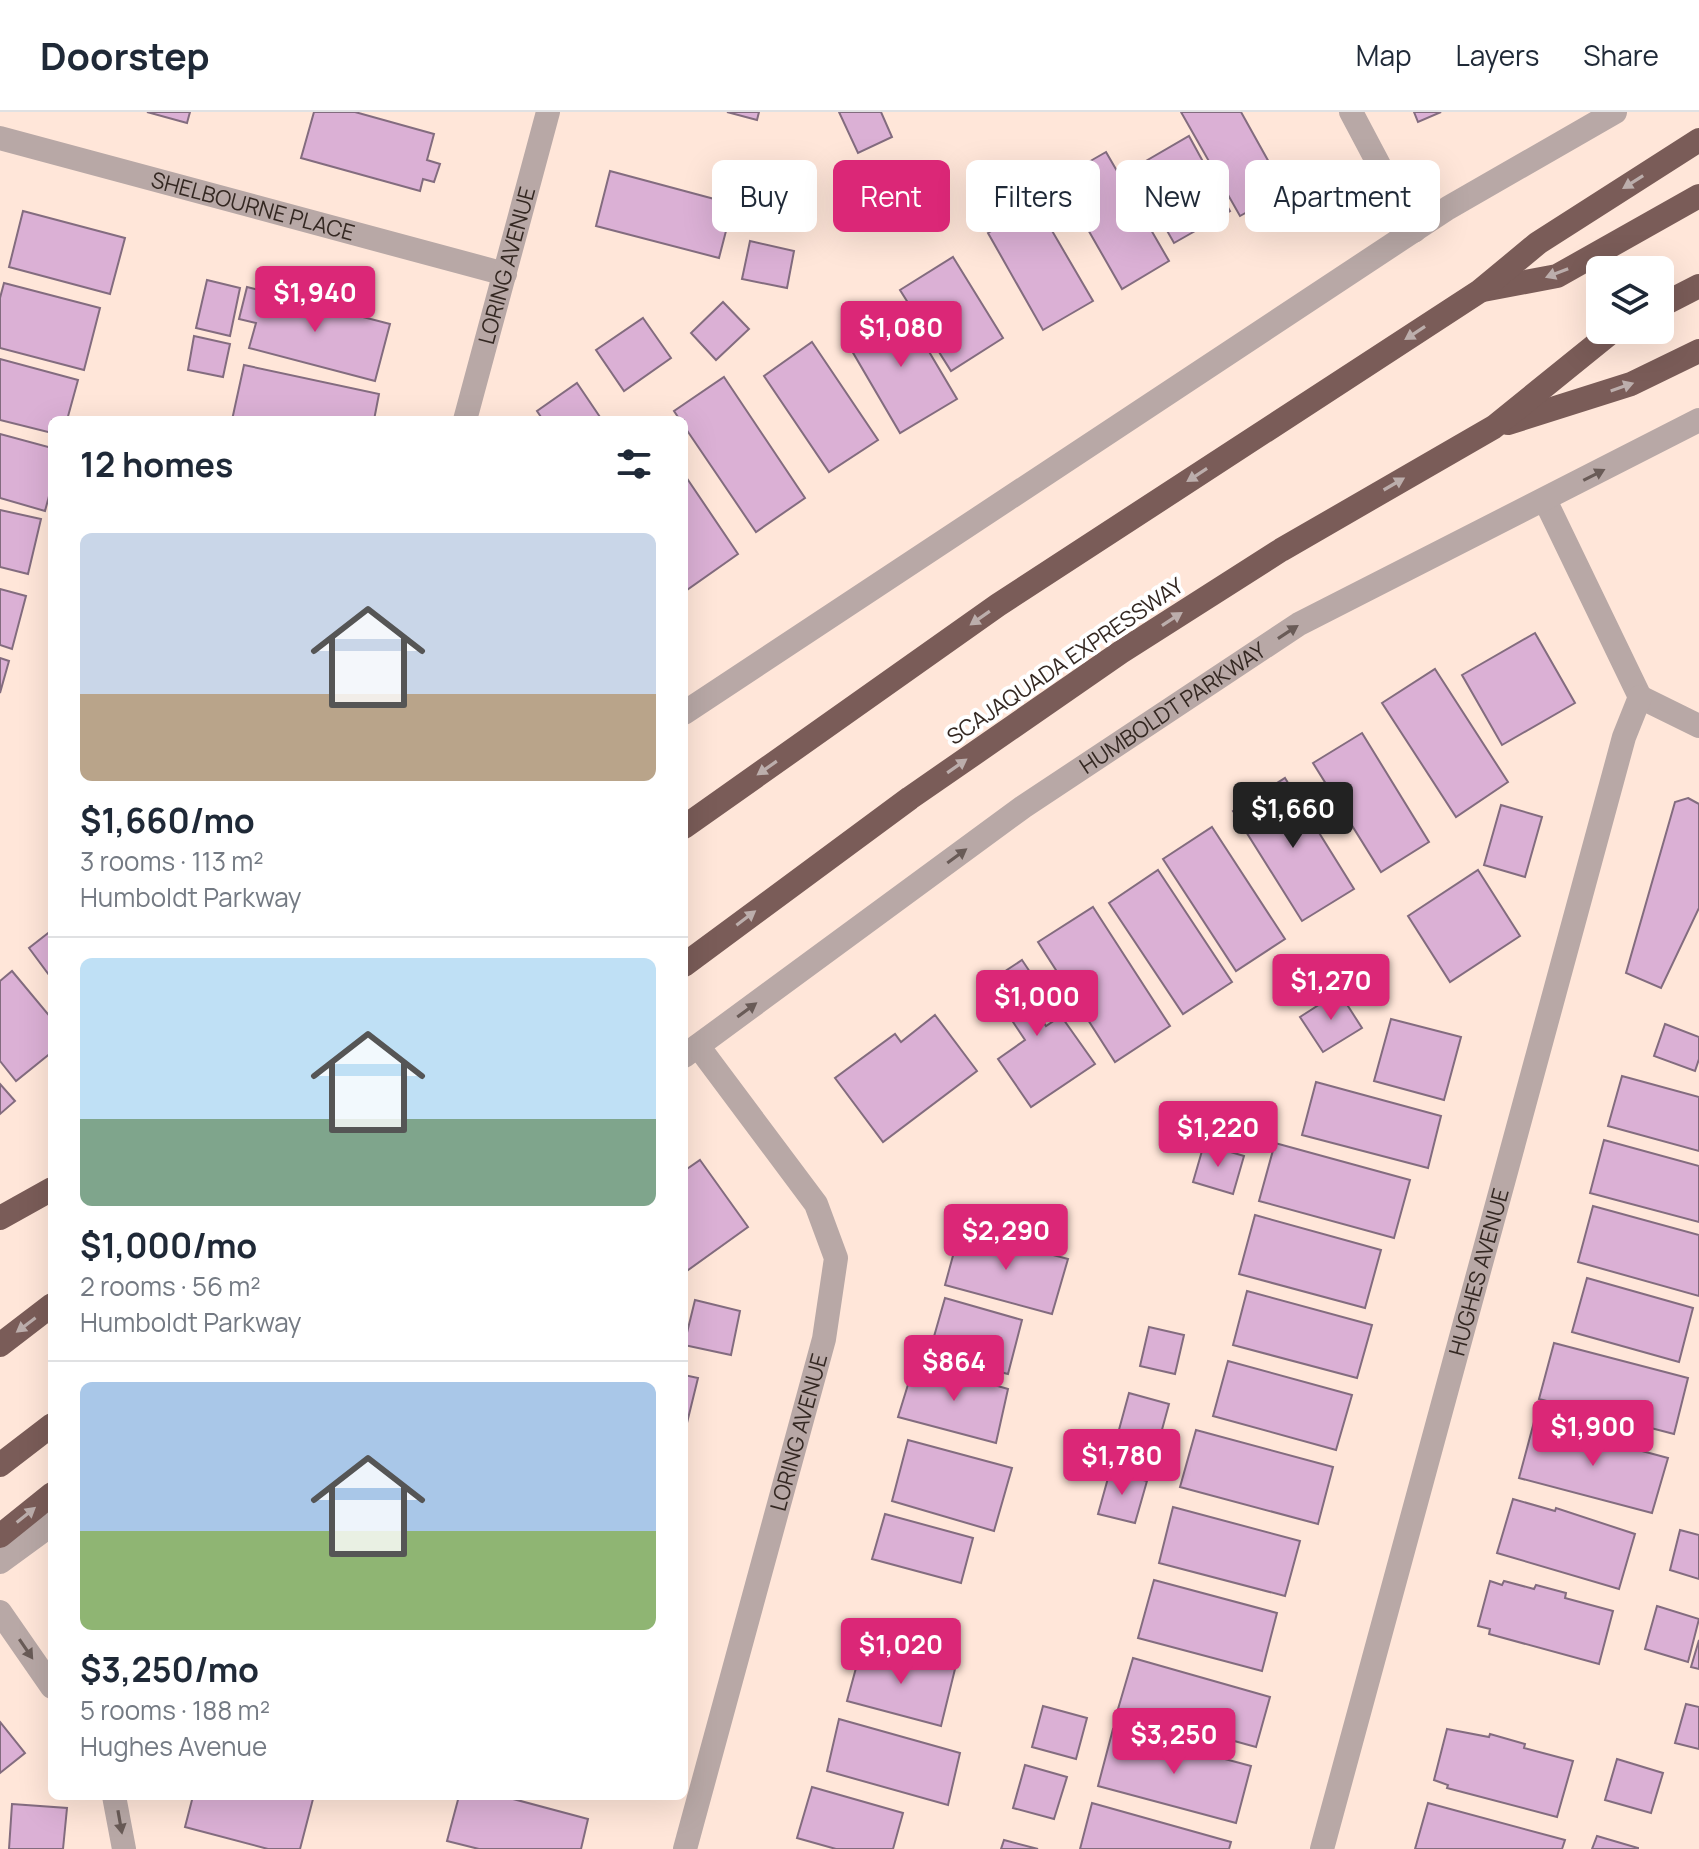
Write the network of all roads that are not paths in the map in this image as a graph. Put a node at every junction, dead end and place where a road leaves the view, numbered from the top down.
1 (548, 112) edge
2 (1351, 112) edge
3 (1615, 112) edge
4 (0, 138) edge
5 (1699, 140) edge
6 (1376, 160) edge
7 (1699, 196) edge
8 (1440, 216) edge
9 (1412, 232) edge
10 (505, 274) junction
11 (1699, 286) edge
12 (1480, 291) junction
13 (1674, 299) edge
14 (1597, 344) edge
15 (1699, 351) edge
16 (466, 416) edge
17 (1699, 420) edge
18 (1494, 427) junction
19 (1545, 500) junction
20 (1640, 697) junction
21 (688, 710) edge
22 (1699, 726) edge
23 (688, 824) edge
24 (688, 962) edge
25 (691, 1051) edge
26 (48, 1179) edge
27 (48, 1191) edge
28 (0, 1217) edge
29 (48, 1308) edge
30 (0, 1345) edge
31 (48, 1428) edge
32 (0, 1465) edge
33 (48, 1497) edge
34 (48, 1527) edge
35 (0, 1536) edge
36 (0, 1562) edge
37 (0, 1612) edge
38 (48, 1681) edge
39 (115, 1800) edge
40 (124, 1849) edge
41 (685, 1849) edge
42 (1322, 1849) edge

1 - 10 street, LORING AVENUE
2 - 6 street
3 - 8 street
4 - 10 street, SHELBOURNE PLACE
5 -> 12 highway
7 -> 12 highway
9 - 21 street
10 - 16 street, LORING AVENUE
11 - 13 highway
12 -> 23 highway
14 - 18 highway
18 -> 15 highway
19 -> 17 street, HUMBOLDT PARKWAY
24 -> 18 highway, SCAJAQUADA EXPRESSWAY
19 - 20 street
25 -> 19 street, HUMBOLDT PARKWAY
20 - 22 street
20 - 42 street, HUGHES AVENUE
25 - 41 street, LORING AVENUE
26 - 28 street
27 - 28 highway
29 -> 30 highway
31 - 32 highway
35 -> 33 highway
34 - 36 street
37 -> 38 street
39 -> 40 street

